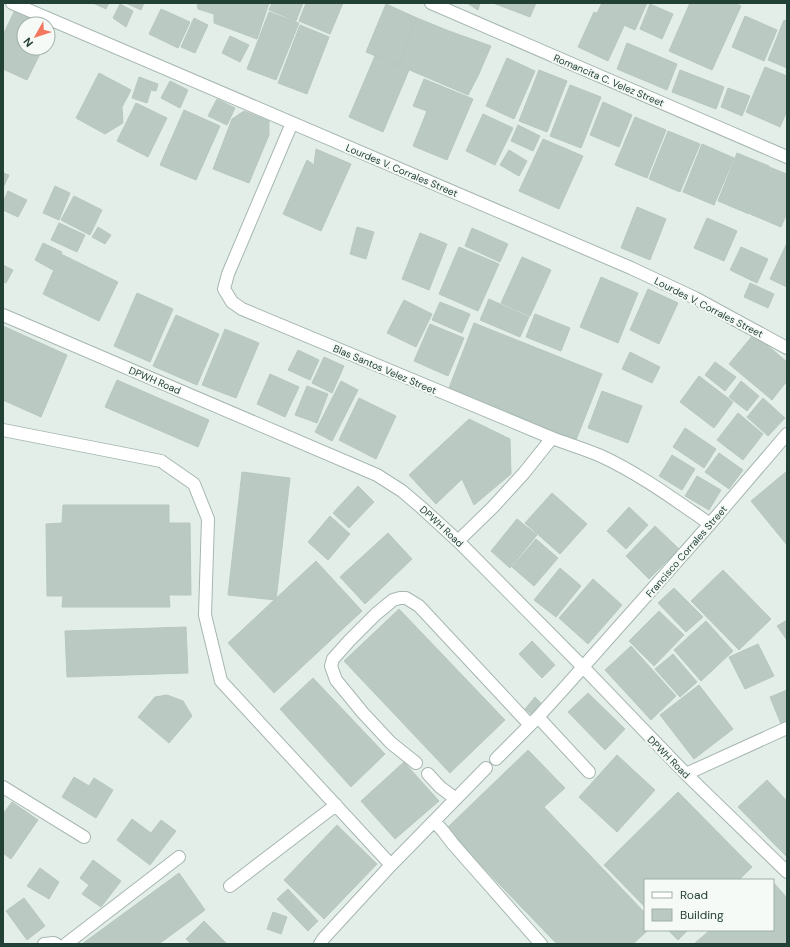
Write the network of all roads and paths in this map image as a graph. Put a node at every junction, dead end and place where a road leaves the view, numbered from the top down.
1 (12, 3) edge
2 (431, 3) edge
3 (292, 123) junction
4 (787, 157) edge
5 (3, 316) edge
6 (787, 348) edge
7 (3, 430) edge
8 (787, 434) edge
9 (552, 438) junction
10 (710, 524) junction
11 (458, 541) junction
12 (583, 668) junction
13 (534, 721) junction
14 (787, 728) edge
15 (496, 759) dead end
16 (416, 763) dead end
17 (486, 768) dead end
18 (589, 772) dead end
19 (428, 774) dead end
20 (686, 774) junction
21 (3, 787) edge
22 (456, 799) junction
23 (336, 805) junction
24 (434, 821) junction
25 (84, 837) dead end
26 (180, 856) dead end
27 (391, 865) junction
28 (787, 872) edge
29 (230, 886) dead end
30 (44, 944) edge
31 (56, 944) edge
32 (66, 944) edge
33 (320, 944) edge
34 (541, 944) edge

1 - 3 street, Lourdes V. Corrales Street
2 - 4 street, Romancita C. Velez Street
3 - 6 street, Lourdes V. Corrales Street
3 - 9 street, Blas Santos Velez Street
5 - 11 street, DPWH Road
7 - 23 street
8 - 10 street, Francisco Corrales Street
9 - 10 street, Blas Santos Velez Street
9 - 11 street
10 - 12 street, Francisco Corrales Street
11 - 12 street, DPWH Road
12 - 13 street, Francisco Corrales Street
12 - 20 street, DPWH Road
13 - 15 street, Francisco Corrales Street
13 - 16 street
13 - 18 street
14 - 20 street
17 - 22 street
19 - 22 street
20 - 28 street, DPWH Road
21 - 25 street
22 - 24 street
23 - 27 street
23 - 29 street
24 - 27 street
24 - 34 street
26 - 32 street
27 - 33 street
30 - 31 street

